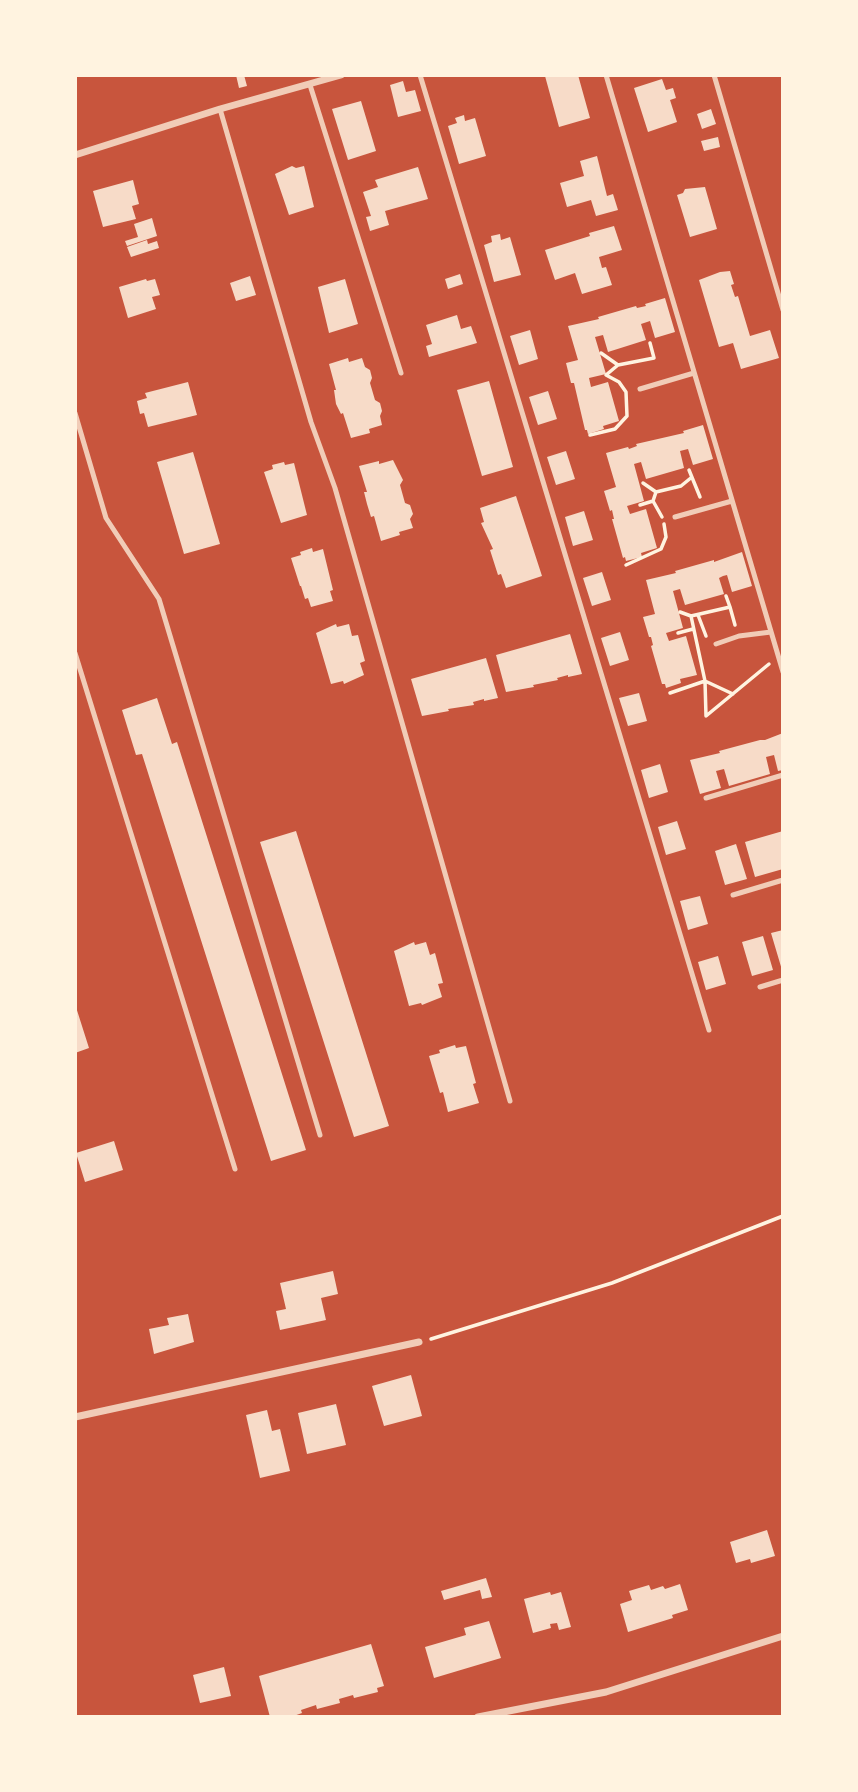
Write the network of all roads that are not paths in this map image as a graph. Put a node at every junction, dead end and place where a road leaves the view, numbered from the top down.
1 (341, 75) edge
2 (420, 75) edge
3 (606, 75) edge
4 (714, 75) edge
5 (310, 85) junction
6 (220, 109) junction
7 (75, 155) edge
8 (783, 310) edge
9 (401, 373) dead end
10 (694, 373) junction
11 (640, 389) dead end
12 (75, 413) edge
13 (732, 501) junction
14 (675, 517) dead end
15 (771, 632) junction
16 (716, 644) dead end
17 (75, 653) edge
18 (783, 672) edge
19 (783, 775) edge
20 (706, 798) dead end
21 (783, 880) edge
22 (733, 895) dead end
23 (783, 981) edge
24 (760, 987) dead end
25 (709, 1030) dead end
26 (510, 1101) dead end
27 (320, 1135) dead end
28 (235, 1169) dead end
29 (419, 1342) road end
30 (75, 1417) edge
31 (783, 1636) edge
32 (478, 1717) edge

1 - 5 street
2 - 25 lane
3 - 10 lane
4 - 8 lane
5 - 6 street
5 - 9 lane
6 - 7 street
6 - 26 lane
10 - 11 lane
10 - 13 lane
12 - 27 lane
13 - 14 lane
13 - 15 lane
15 - 16 lane
15 - 18 lane
17 - 28 lane
19 - 20 lane
21 - 22 lane
23 - 24 lane
29 - 30 street
31 - 32 street

